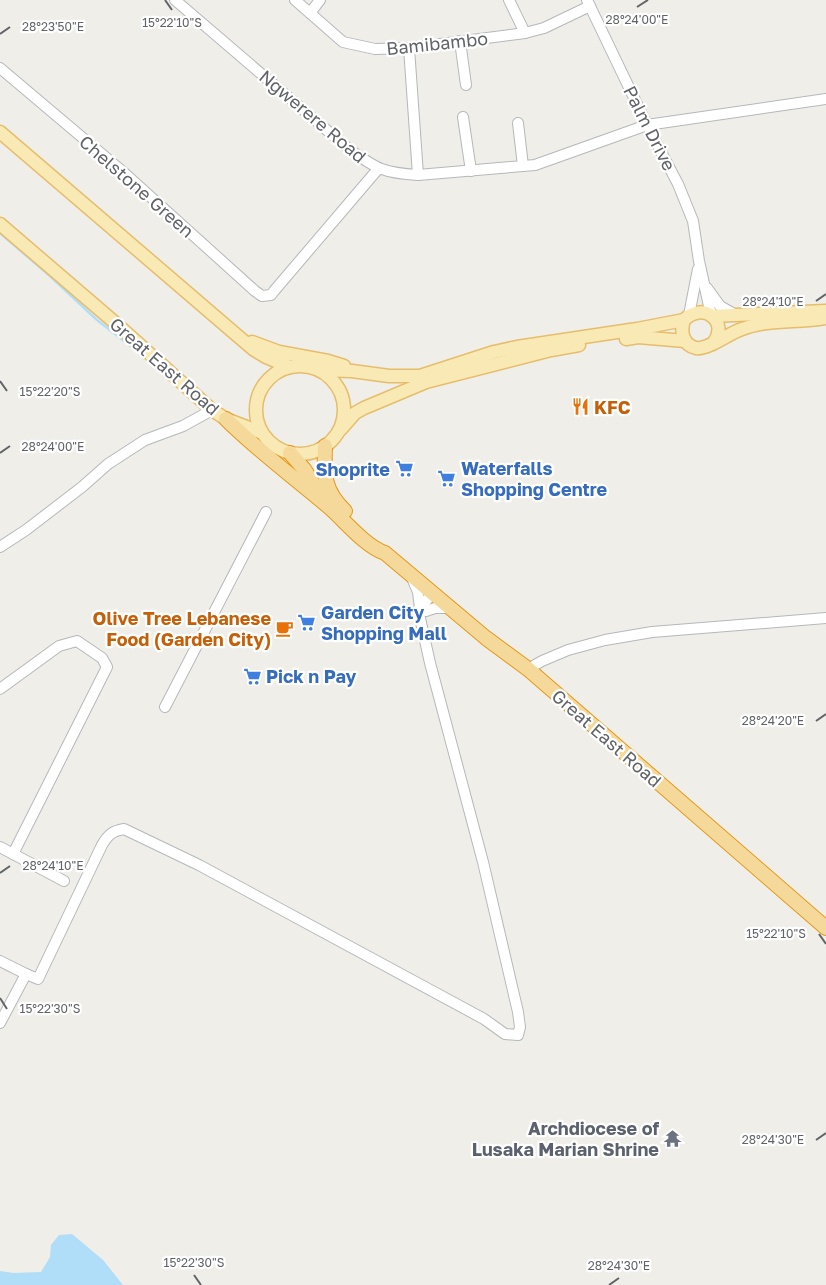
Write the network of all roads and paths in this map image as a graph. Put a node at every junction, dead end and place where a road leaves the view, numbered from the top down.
1 (175, 0) edge
2 (295, 0) edge
3 (320, 0) edge
4 (510, 0) edge
5 (588, 3) edge
6 (310, 13) junction
7 (525, 34) junction
8 (460, 41) junction
9 (409, 48) junction
10 (0, 68) edge
11 (466, 85) dead end
12 (826, 99) edge
13 (463, 117) dead end
14 (518, 123) dead end
15 (647, 125) junction
16 (0, 132) edge
17 (523, 166) junction
18 (378, 169) junction
19 (471, 171) junction
20 (418, 175) junction
21 (0, 224) edge
22 (699, 261) junction
23 (702, 276) junction
24 (826, 311) edge
25 (736, 315) junction
26 (712, 316) junction
27 (687, 318) junction
28 (826, 318) edge
29 (240, 338) junction
30 (685, 341) junction
31 (714, 342) junction
32 (290, 367) junction
33 (318, 370) junction
34 (352, 371) junction
35 (212, 410) junction
36 (226, 419) junction
37 (341, 429) junction
38 (262, 433) junction
39 (326, 446) junction
40 (290, 453) junction
41 (330, 508) junction
42 (266, 512) dead end
43 (0, 547) edge
44 (385, 553) junction
45 (411, 575) junction
46 (435, 595) junction
47 (450, 608) junction
48 (421, 612) junction
49 (826, 618) edge
50 (528, 669) junction
51 (0, 689) edge
52 (165, 707) dead end
53 (0, 847) edge
54 (13, 854) junction
55 (64, 881) dead end
56 (826, 928) edge
57 (0, 961) edge
58 (26, 974) junction
59 (0, 1023) edge

1 - 18 street, Ngwerere Road
2 - 6 street, Bamibambo
3 - 6 street
4 - 7 street
5 - 7 street, Bamibambo
5 - 15 street, Palm Drive
6 - 9 street, Bamibambo
7 - 8 street, Bamibambo
8 - 9 street, Bamibambo
8 - 11 street
9 - 20 street
10 - 18 street, Chelstone Green
12 - 15 street, Ngwerere Road
13 - 19 street
14 - 17 street
15 - 17 street, Ngwerere Road
15 - 22 street, Palm Drive
16 - 29 main road
17 - 19 street, Ngwerere Road
18 - 20 street, Ngwerere Road
19 - 20 street, Ngwerere Road
21 - 35 main road, Great East Road
22 - 23 street, Palm Drive
22 - 27 street, Palm Drive
23 - 25 street, Palm Drive
23 - 26 street, Palm Drive
24 - 25 main road
25 - 26 main road
26 - 27 main road
26 - 31 main road
27 - 30 main road
27 - 34 main road
28 - 31 main road
29 - 32 main road
29 - 34 main road
30 - 31 main road
30 - 37 main road
32 - 33 main road
32 - 38 main road
33 - 34 main road
33 - 37 main road
35 - 36 main road, Great East Road
35 - 43 street
36 - 38 main road
36 - 41 highway, Great East Road
37 - 39 main road
38 - 40 main road
39 - 40 main road
39 - 44 highway, Great East Road
40 - 41 highway, Great East Road
41 - 44 highway, Great East Road
42 - 52 street
44 - 45 highway, Great East Road
45 - 46 highway, Great East Road
45 - 48 street
46 - 47 highway, Great East Road
46 - 48 street
47 - 48 street
47 - 50 highway, Great East Road
48 - 58 street
49 - 50 street
50 - 56 highway, Great East Road
51 - 54 street
53 - 54 street
54 - 55 street
57 - 58 street
58 - 59 street

